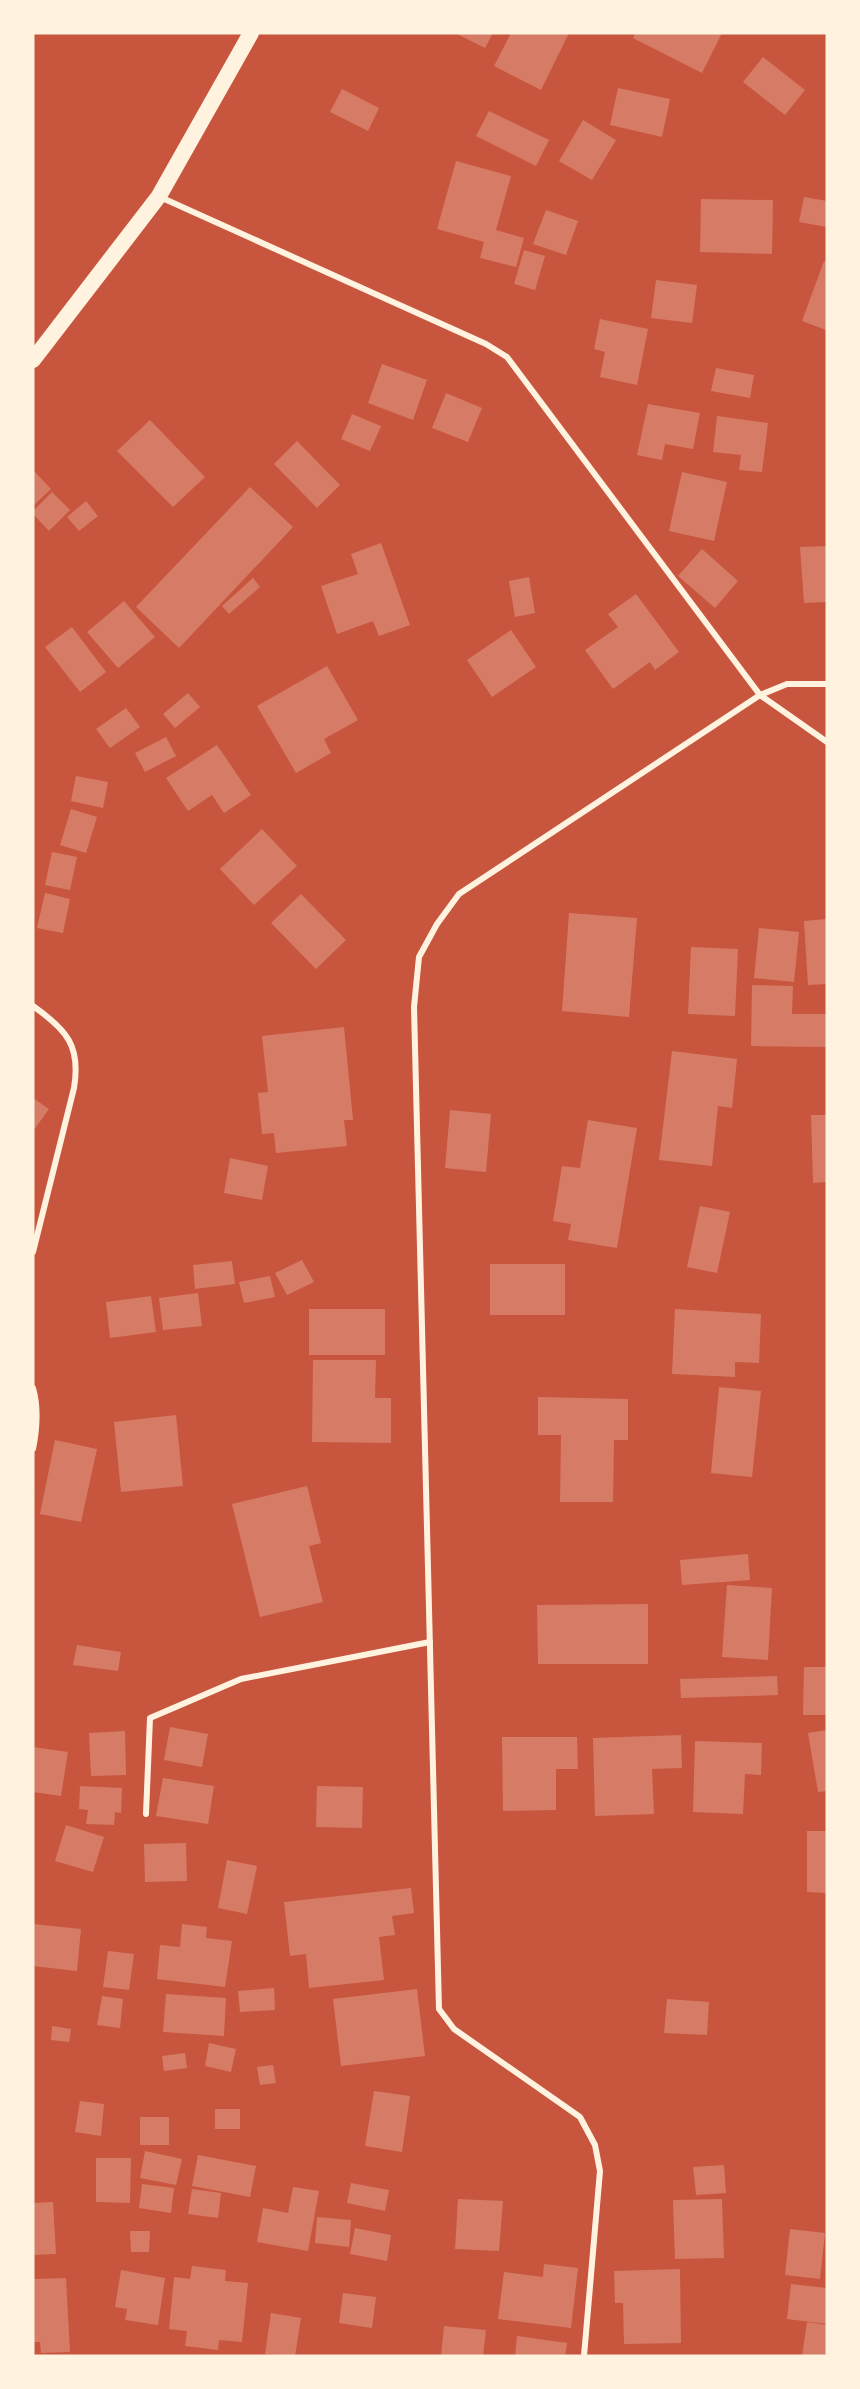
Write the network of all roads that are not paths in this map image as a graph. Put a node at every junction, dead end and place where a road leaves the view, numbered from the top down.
1 (251, 33) edge
2 (159, 196) junction
3 (33, 360) edge
4 (827, 684) edge
5 (760, 695) junction
6 (827, 742) edge
7 (33, 1006) edge
8 (33, 1252) edge
9 (33, 1388) edge
10 (33, 1449) edge
11 (430, 1642) junction
12 (146, 1814) dead end
13 (584, 2356) edge

1 - 2 highway
2 - 3 highway
2 - 5 street
4 - 5 street
5 - 6 street
5 - 11 street
7 - 8 street
9 - 10 street
11 - 12 street
11 - 13 street

